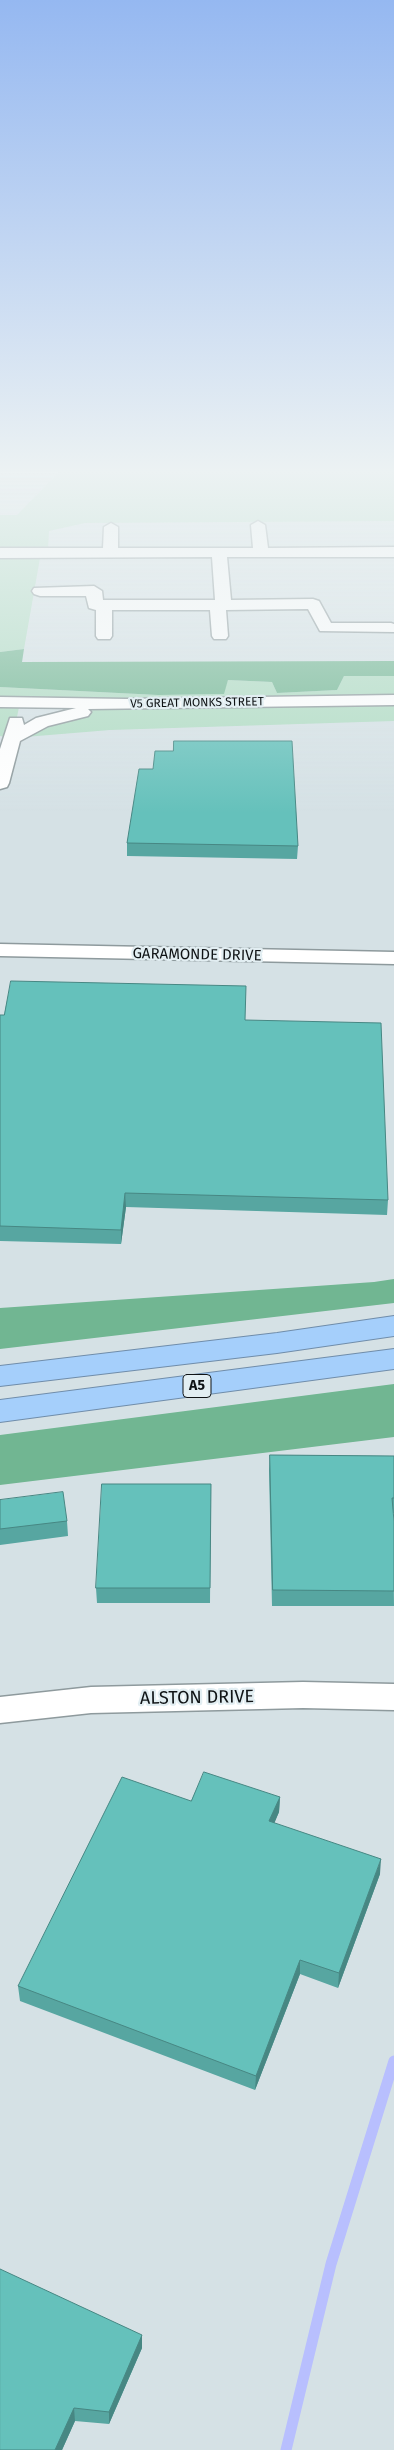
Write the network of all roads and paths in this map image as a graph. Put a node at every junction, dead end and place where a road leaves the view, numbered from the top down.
1 (220, 584) edge
2 (40, 591) dead end
3 (104, 605) junction
4 (221, 605) junction
5 (391, 628) dead end
6 (104, 636) dead end
7 (220, 636) dead end
8 (394, 700) edge
9 (0, 702) edge
10 (20, 702) junction
11 (126, 704) junction
12 (13, 738) junction
13 (0, 783) edge
14 (0, 950) edge
15 (394, 958) edge
16 (394, 1326) edge
17 (394, 1359) edge
18 (0, 1376) edge
19 (0, 1411) edge
20 (394, 1697) edge
21 (0, 1710) edge

1 - 4 street
2 - 3 street
3 - 4 street
3 - 6 street
4 - 5 street
4 - 7 street
8 - 11 street, V5 GREAT MONKS STREET
9 - 10 street, V5 GREAT MONKS STREET
10 - 11 street, V5 GREAT MONKS STREET
10 - 12 street
11 - 12 street
12 - 13 street
14 - 15 street, GARAMONDE DRIVE
16 - 18 highway, A5
17 - 19 highway, A5
20 - 21 street, ALSTON DRIVE

